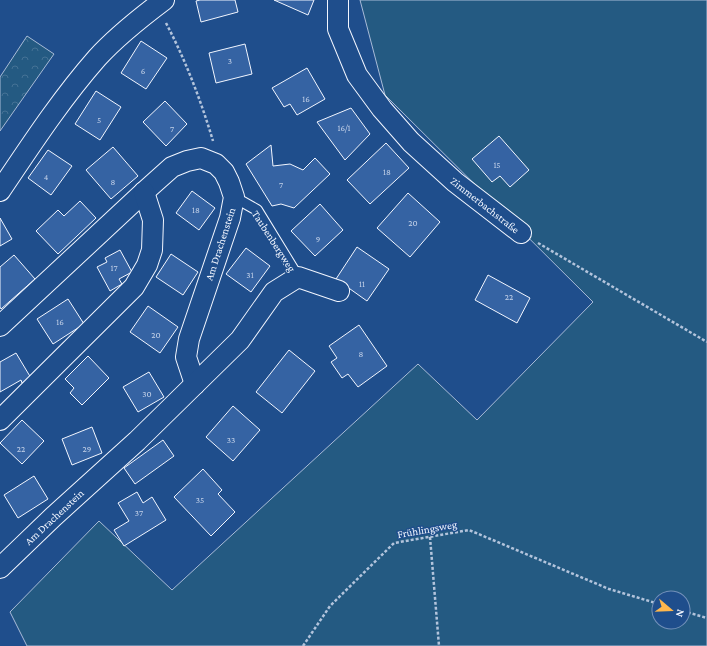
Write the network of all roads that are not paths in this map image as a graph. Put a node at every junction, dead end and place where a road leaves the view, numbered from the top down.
1 (338, 0) edge
2 (160, 2) edge
3 (0, 191) edge
4 (144, 192) junction
5 (234, 197) junction
6 (521, 233) road end
7 (298, 277) junction
8 (339, 291) dead end
9 (0, 326) edge
10 (195, 384) junction
11 (0, 420) edge
12 (0, 568) edge

1 - 6 street, Zimmerbachstraße
2 - 3 street
4 - 5 street, Am Drachenstein
4 - 9 street, Am Drachenstein
4 - 11 street
5 - 7 lane, Taubenbergweg
5 - 10 street, Am Drachenstein
7 - 8 street, Taubenbergweg
7 - 10 street, Am Drachenstein
10 - 12 street, Am Drachenstein

